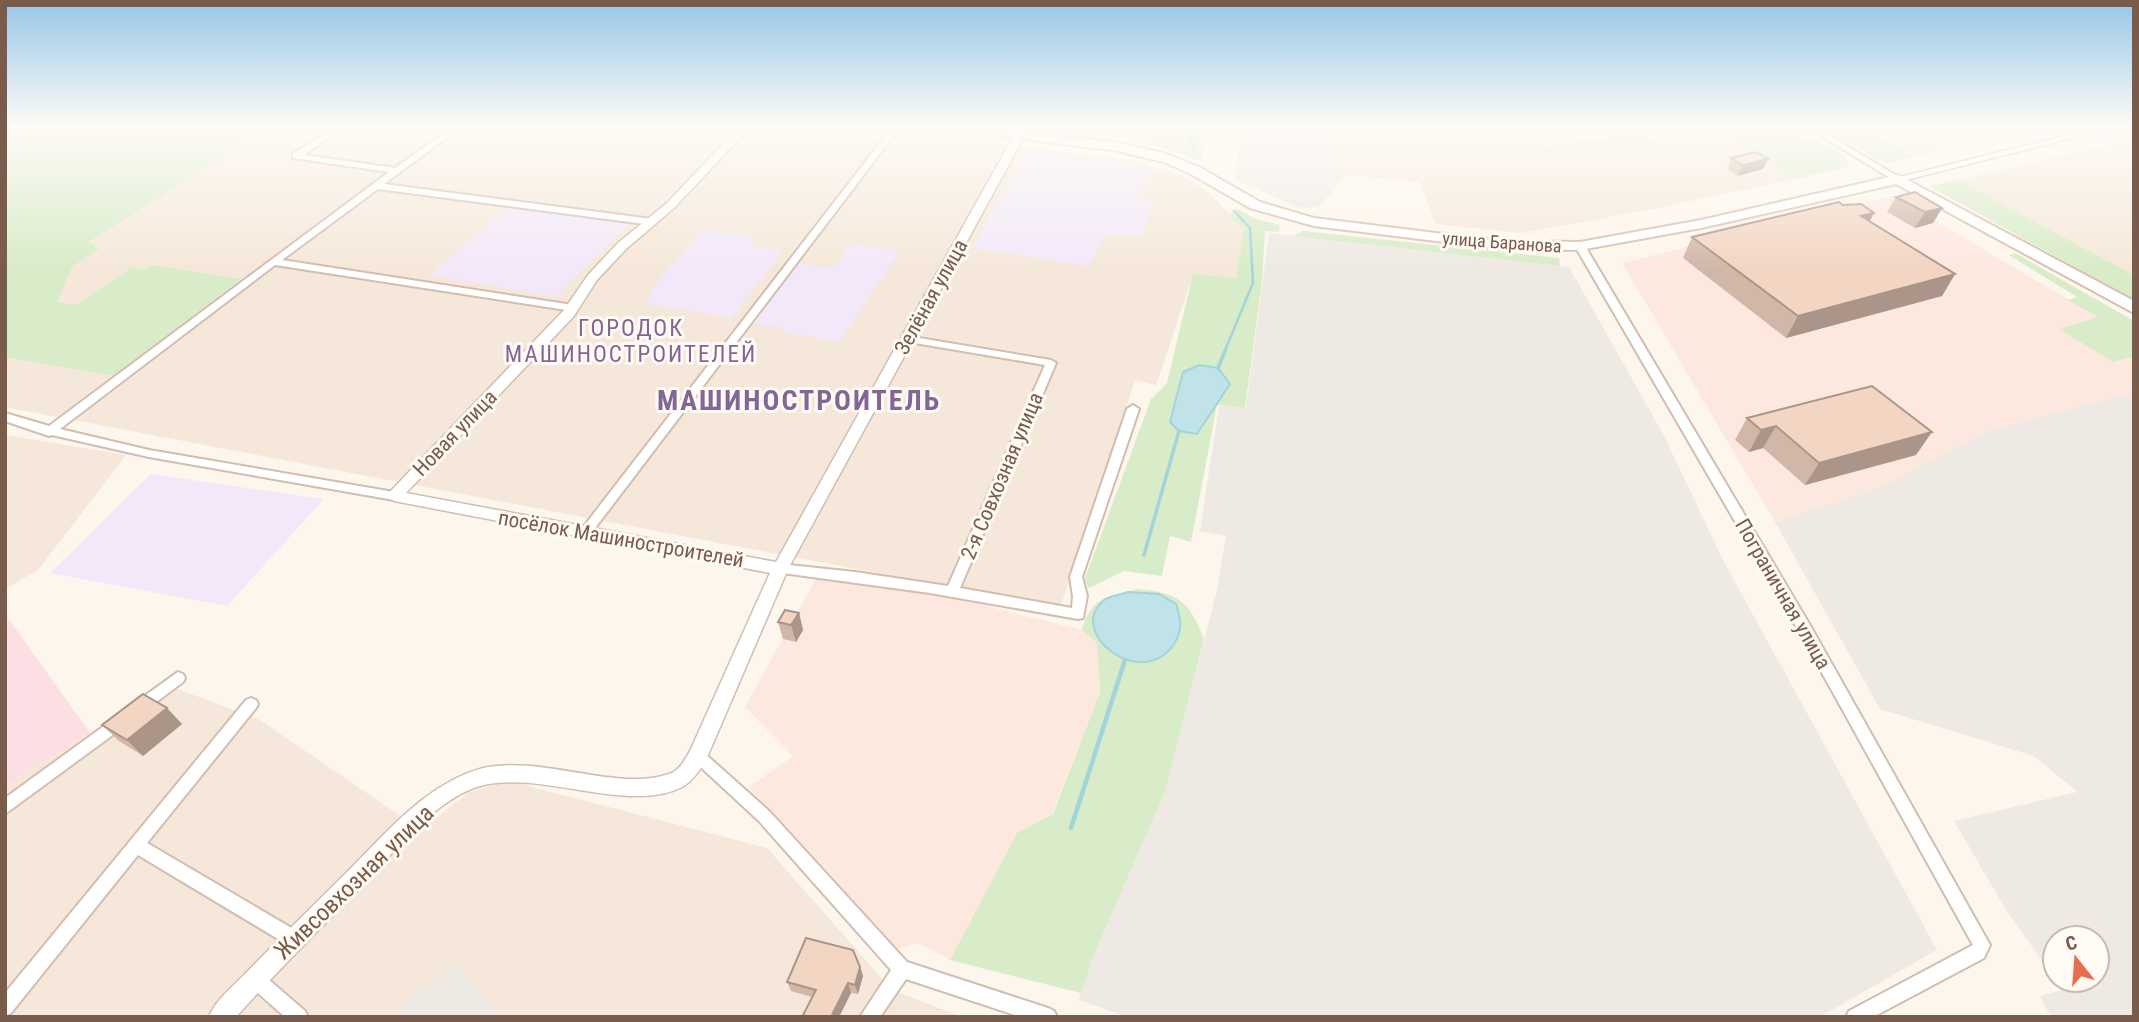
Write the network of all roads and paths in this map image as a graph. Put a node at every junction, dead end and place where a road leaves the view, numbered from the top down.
1 (394, 174) edge
2 (701, 174) edge
3 (860, 174) edge
4 (992, 174) edge
5 (1201, 174) edge
6 (1889, 174) edge
7 (1920, 174) edge
8 (1898, 179) junction
9 (377, 186) junction
10 (652, 222) junction
11 (1580, 246) junction
12 (273, 262) junction
13 (573, 308) junction
14 (2134, 308) edge
15 (907, 339) junction
16 (1133, 409) dead end
17 (5, 417) edge
18 (49, 432) junction
19 (394, 496) junction
20 (585, 533) junction
21 (780, 569) junction
22 (953, 589) junction
23 (178, 678) dead end
24 (251, 704) dead end
25 (698, 756) junction
26 (5, 807) edge
27 (136, 845) junction
28 (294, 939) junction
29 (902, 969) junction
30 (255, 979) junction
31 (5, 1007) edge
32 (220, 1017) edge
33 (299, 1017) edge
34 (869, 1017) edge
35 (1048, 1017) edge
36 (1855, 1017) edge

1 - 9 street
2 - 10 street, Новая улица
3 - 20 street
4 - 15 street, Зелёная улица
5 - 11 main road, улица Баранова
6 - 8 street
7 - 8 street, улица Баранова
8 - 11 main road, улица Баранова
8 - 14 main road
9 - 10 street
9 - 12 street
10 - 13 street, Новая улица
11 - 36 street, Пограничная улица
12 - 13 street
12 - 18 street
13 - 19 street, Новая улица
15 - 21 street, Зелёная улица
15 - 22 street, 2-я Совхозная улица
16 - 22 street
17 - 18 street
18 - 19 street
19 - 20 street, посёлок Машиностроителей
20 - 21 street, посёлок Машиностроителей
21 - 22 street
21 - 25 street, Живсовхозная улица
23 - 26 street
24 - 27 street
25 - 28 street, Живсовхозная улица
25 - 29 street
27 - 28 street
27 - 31 street
28 - 30 street, Живсовхозная улица
29 - 34 street
29 - 35 street
30 - 32 street, Живсовхозная улица
30 - 33 street

